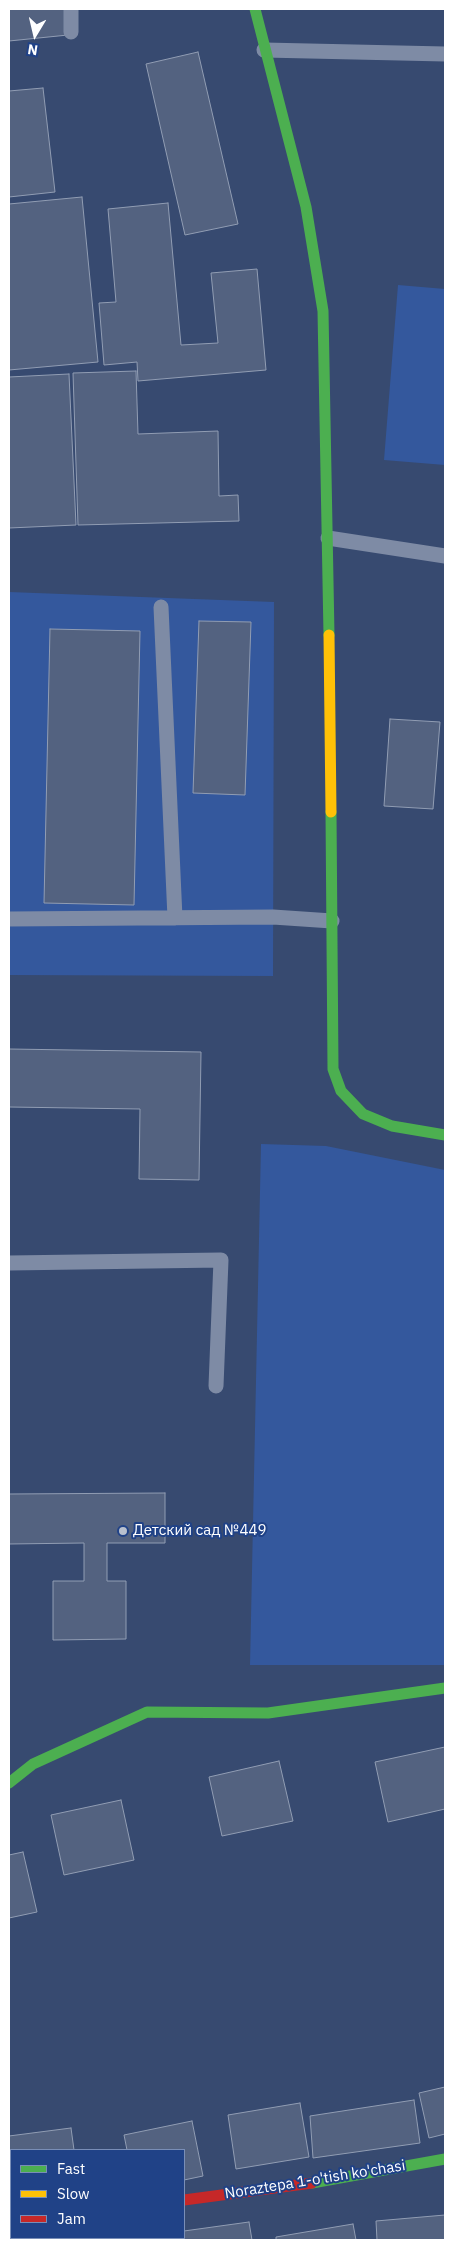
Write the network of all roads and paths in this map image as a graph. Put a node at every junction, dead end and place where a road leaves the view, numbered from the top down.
1 (71, 9) edge
2 (255, 9) edge
3 (72, 32) dead end
4 (264, 50) junction
5 (445, 54) edge
6 (328, 538) junction
7 (445, 556) edge
8 (161, 607) dead end
9 (175, 918) junction
10 (9, 919) edge
11 (332, 921) junction
12 (445, 1136) edge
13 (9, 1263) edge
14 (216, 1386) dead end
15 (445, 1688) edge
16 (9, 1782) edge
17 (445, 2159) edge
18 (185, 2200) edge

1 - 3 lane
2 - 4 street
4 - 5 lane
4 - 6 street
6 - 7 lane
6 - 11 street
8 - 9 lane
9 - 10 lane
9 - 11 lane
11 - 12 street
13 - 14 lane
15 - 16 street
17 - 18 street, Noraztepa 1-o'tish ko'chasi

